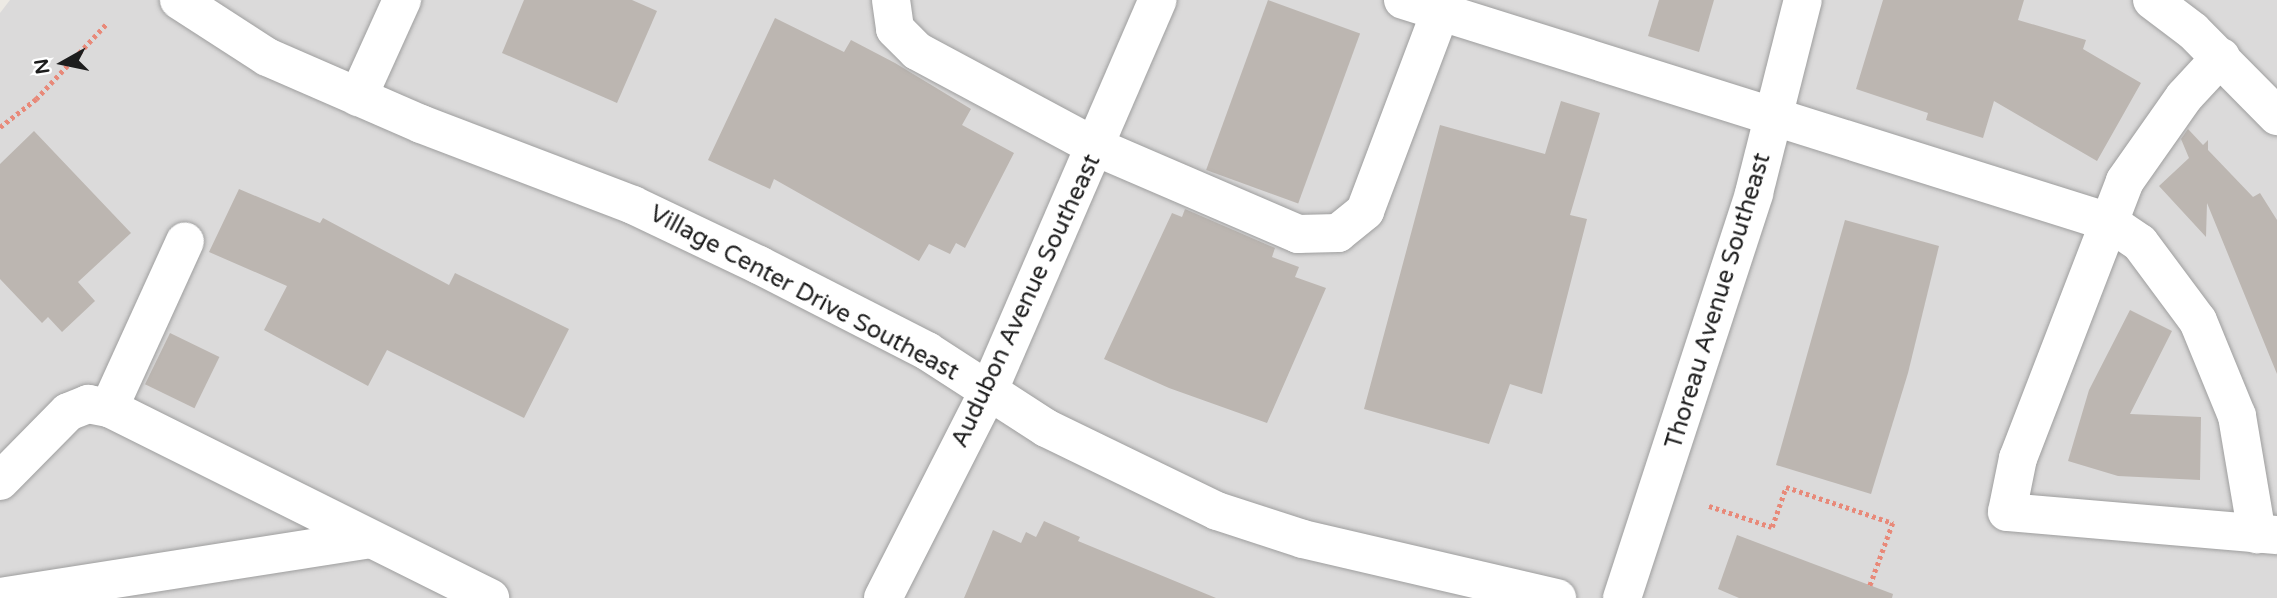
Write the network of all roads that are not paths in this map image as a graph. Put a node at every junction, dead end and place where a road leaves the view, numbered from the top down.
1 (178, 0) edge
2 (402, 0) edge
3 (891, 0) edge
4 (1158, 0) edge
5 (1403, 0) edge
6 (1803, 0) edge
7 (2152, 0) edge
8 (1440, 12) junction
9 (2221, 57) junction
10 (358, 97) junction
11 (1774, 116) junction
12 (2277, 116) edge
13 (1096, 147) junction
14 (2109, 222) junction
15 (185, 241) dead end
16 (988, 391) junction
17 (109, 408) junction
18 (0, 481) edge
19 (2267, 534) edge
20 (369, 539) junction
21 (0, 597) edge
22 (491, 598) edge
23 (883, 598) edge
24 (1557, 598) edge
25 (1622, 598) edge

1 - 10 street, Village Center Drive Southeast
2 - 10 street
3 - 13 street
4 - 13 street, Audubon Avenue Southeast
5 - 8 street
6 - 11 street, Thoreau Avenue Southeast
7 - 9 street
8 - 11 street
8 - 13 street
9 - 12 street
9 - 14 street
10 - 16 street, Village Center Drive Southeast
11 - 14 street
11 - 25 street, Thoreau Avenue Southeast
13 - 16 street, Audubon Avenue Southeast
14 - 19 street
14 - 19 street
15 - 17 street
16 - 23 street, Audubon Avenue Southeast
16 - 24 street, Village Center Drive Southeast
17 - 18 street
17 - 20 street
20 - 21 street
20 - 22 street

